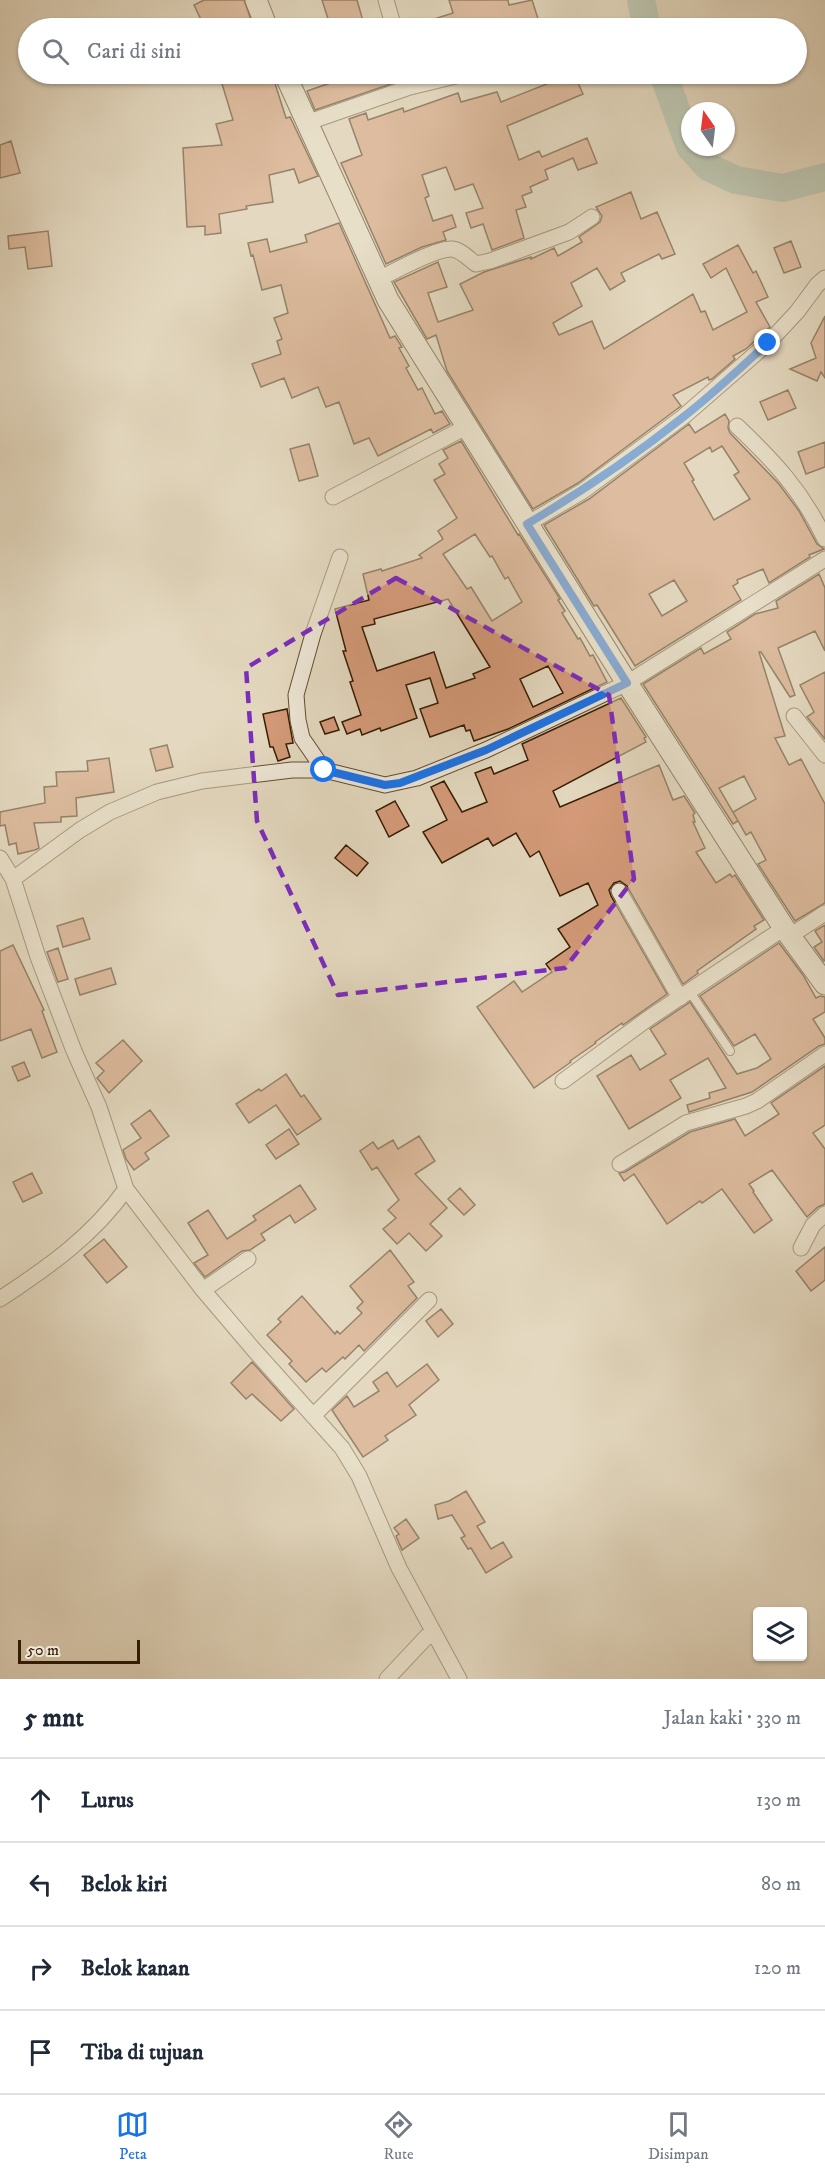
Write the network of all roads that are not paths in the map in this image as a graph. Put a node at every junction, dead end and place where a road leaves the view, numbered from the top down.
1 (256, 0) edge
2 (386, 0) edge
3 (263, 18) edge
4 (391, 18) edge
5 (289, 84) edge
6 (399, 84) edge
7 (306, 123) junction
8 (592, 217) dead end
9 (825, 278) edge
10 (377, 280) junction
11 (737, 426) dead end
12 (466, 427) junction
13 (333, 497) dead end
14 (527, 524) junction
15 (825, 539) edge
16 (340, 557) dead end
17 (825, 559) edge
18 (627, 683) junction
19 (794, 717) dead end
20 (825, 754) edge
21 (324, 770) junction
22 (0, 858) edge
23 (13, 879) junction
24 (619, 891) dead end
25 (825, 913) edge
26 (787, 932) junction
27 (825, 984) edge
28 (685, 995) junction
29 (730, 1051) dead end
30 (825, 1054) edge
31 (562, 1081) dead end
32 (620, 1164) dead end
33 (126, 1189) junction
34 (825, 1214) edge
35 (801, 1248) dead end
36 (248, 1259) dead end
37 (203, 1290) junction
38 (0, 1299) edge
39 (429, 1300) dead end
40 (313, 1416) junction
41 (432, 1631) junction
42 (387, 1679) edge
43 (459, 1679) edge

1 - 3 street
2 - 4 street
5 - 7 street
6 - 7 street
7 - 10 street
8 - 10 street
9 - 14 street
10 - 12 street
11 - 15 street
12 - 13 street
12 - 14 street
14 - 18 street
16 - 21 street
17 - 18 street
18 - 21 street
18 - 26 street
19 - 20 street
21 - 23 street
22 - 23 street
23 - 33 street
24 - 28 street
25 - 26 street
26 - 27 street
26 - 28 street
28 - 29 lane
28 - 31 street
30 - 32 street
33 - 37 street
33 - 38 street
34 - 35 street
36 - 37 street
37 - 40 street
39 - 40 street
40 - 41 street
41 - 42 street
41 - 43 street

